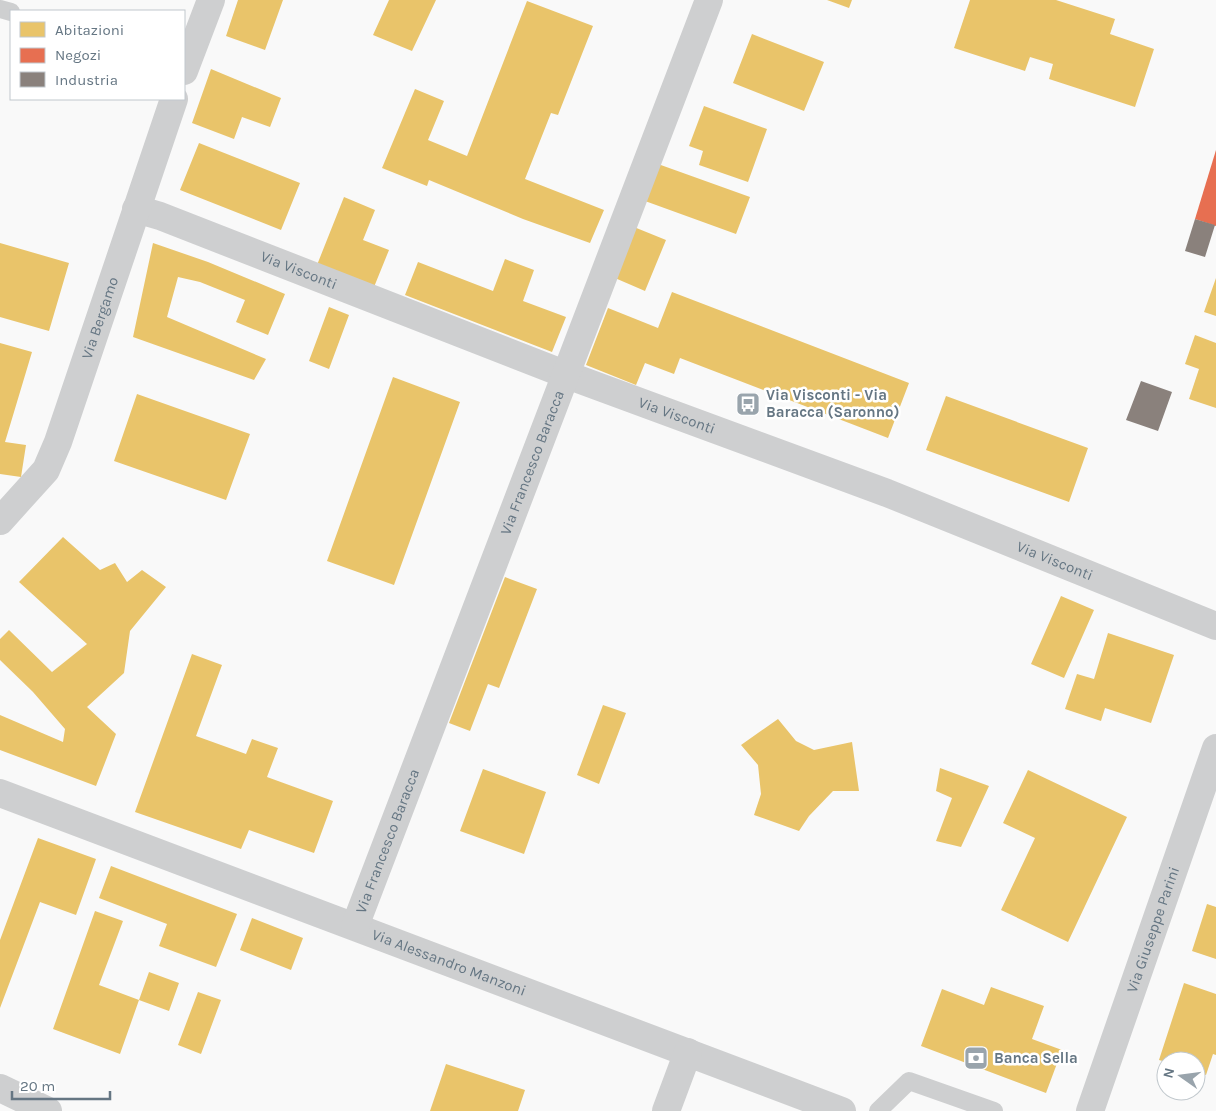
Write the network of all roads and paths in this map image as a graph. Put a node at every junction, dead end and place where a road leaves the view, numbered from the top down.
1 (211, 0) edge
2 (709, 0) edge
3 (185, 65) edge
4 (174, 100) edge
5 (136, 209) junction
6 (567, 375) junction
7 (0, 521) edge
8 (1216, 626) edge
9 (1216, 748) edge
10 (0, 793) edge
11 (355, 926) junction
12 (688, 1052) junction
13 (0, 1088) edge
14 (48, 1111) edge
15 (666, 1111) edge
16 (842, 1111) edge
17 (878, 1111) edge
18 (994, 1111) edge
19 (1090, 1111) edge

1 - 3 street
2 - 6 street, Via Francesco Baracca
4 - 5 street, Via Bergamo
5 - 6 street, Via Visconti
5 - 7 street, Via Bergamo
6 - 8 street, Via Visconti
6 - 11 street, Via Francesco Baracca
9 - 19 street, Via Giuseppe Parini
10 - 11 street, Via Alessandro Manzoni
11 - 12 street, Via Alessandro Manzoni
12 - 15 street
12 - 16 street, Via Alessandro Manzoni
13 - 14 street
17 - 18 lane

